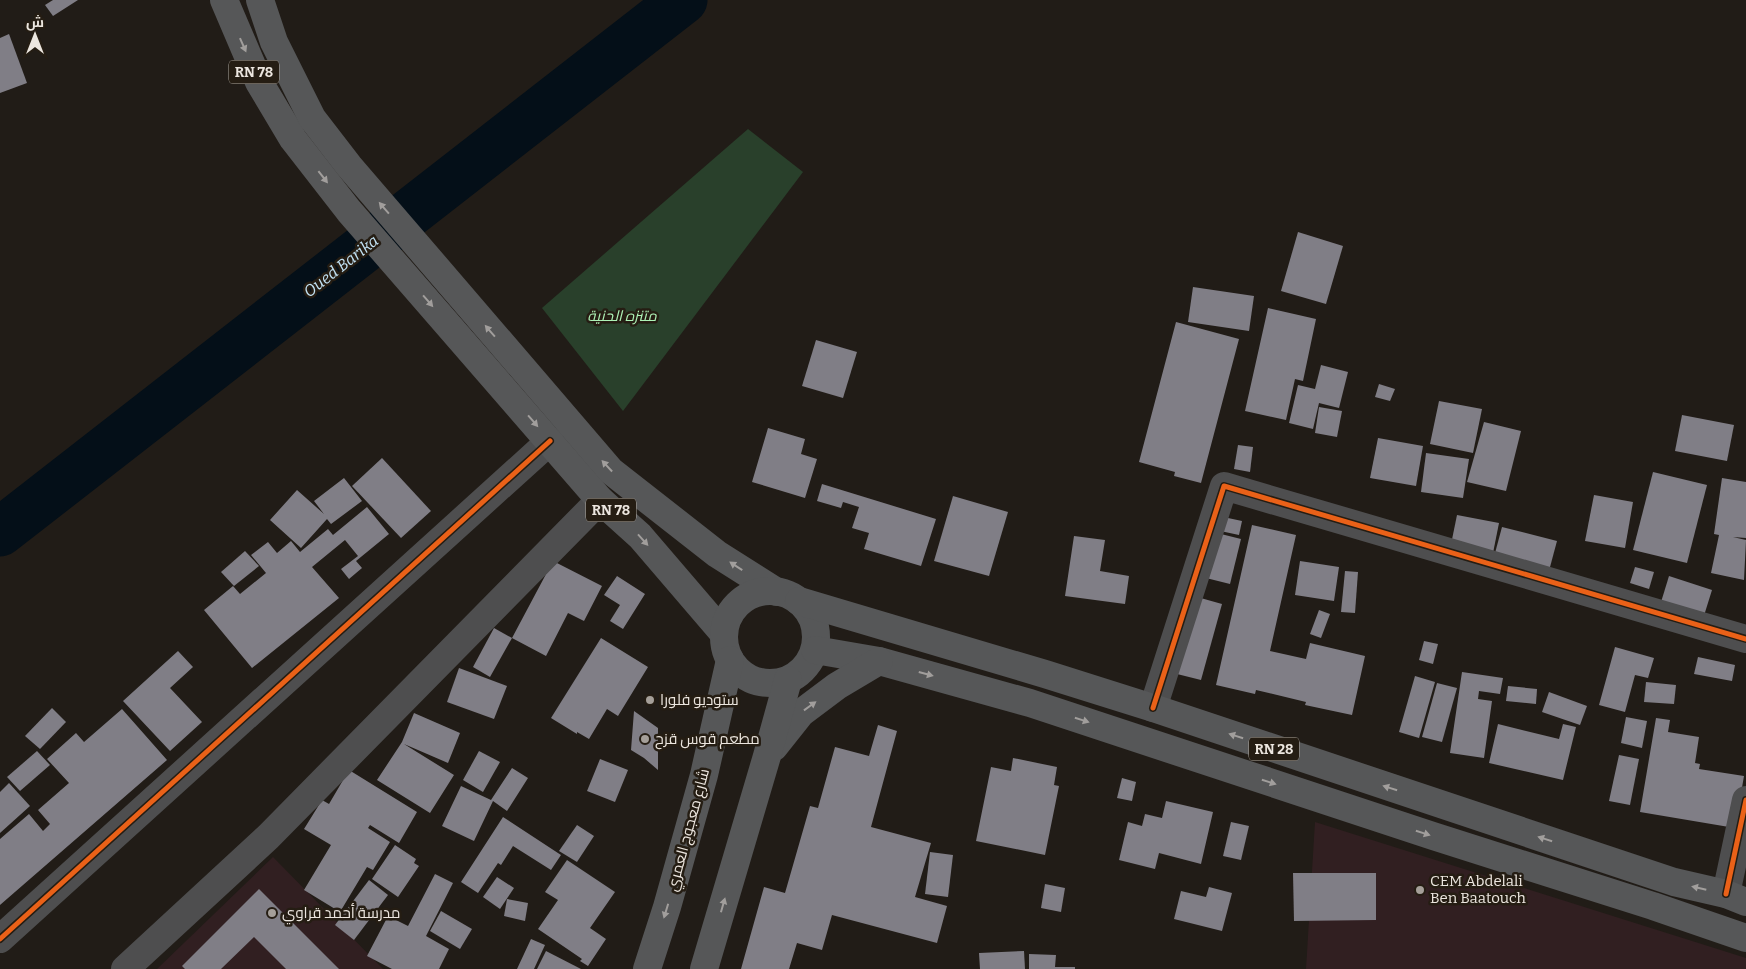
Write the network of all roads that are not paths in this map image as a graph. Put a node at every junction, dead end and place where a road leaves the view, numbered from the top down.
1 (224, 0) edge
2 (260, 0) edge
3 (550, 441) junction
4 (600, 500) junction
5 (788, 597) junction
6 (724, 634) junction
7 (1746, 639) edge
8 (815, 650) junction
9 (730, 660) junction
10 (879, 662) junction
11 (788, 680) junction
12 (1153, 708) junction
13 (767, 756) junction
14 (1746, 800) edge
15 (1736, 898) edge
16 (1746, 938) edge
17 (0, 939) edge
18 (126, 969) edge
19 (647, 969) edge
20 (704, 969) edge

1 -> 3 main road, RN 78
5 -> 2 main road
3 - 4 main road, RN 78
3 - 17 street
4 -> 6 main road, RN 78
4 - 18 street
5 - 6 main road
5 - 8 main road
5 - 12 main road, RN 28
6 - 9 main road
7 - 12 street
8 - 10 main road
8 - 11 main road
9 - 11 main road
9 -> 19 main road, شارع معجوج العمري
13 -> 10 main road
10 -> 16 main road, RN 28
11 - 13 main road
15 -> 12 main road, RN 28
20 -> 13 main road
14 - 15 street

